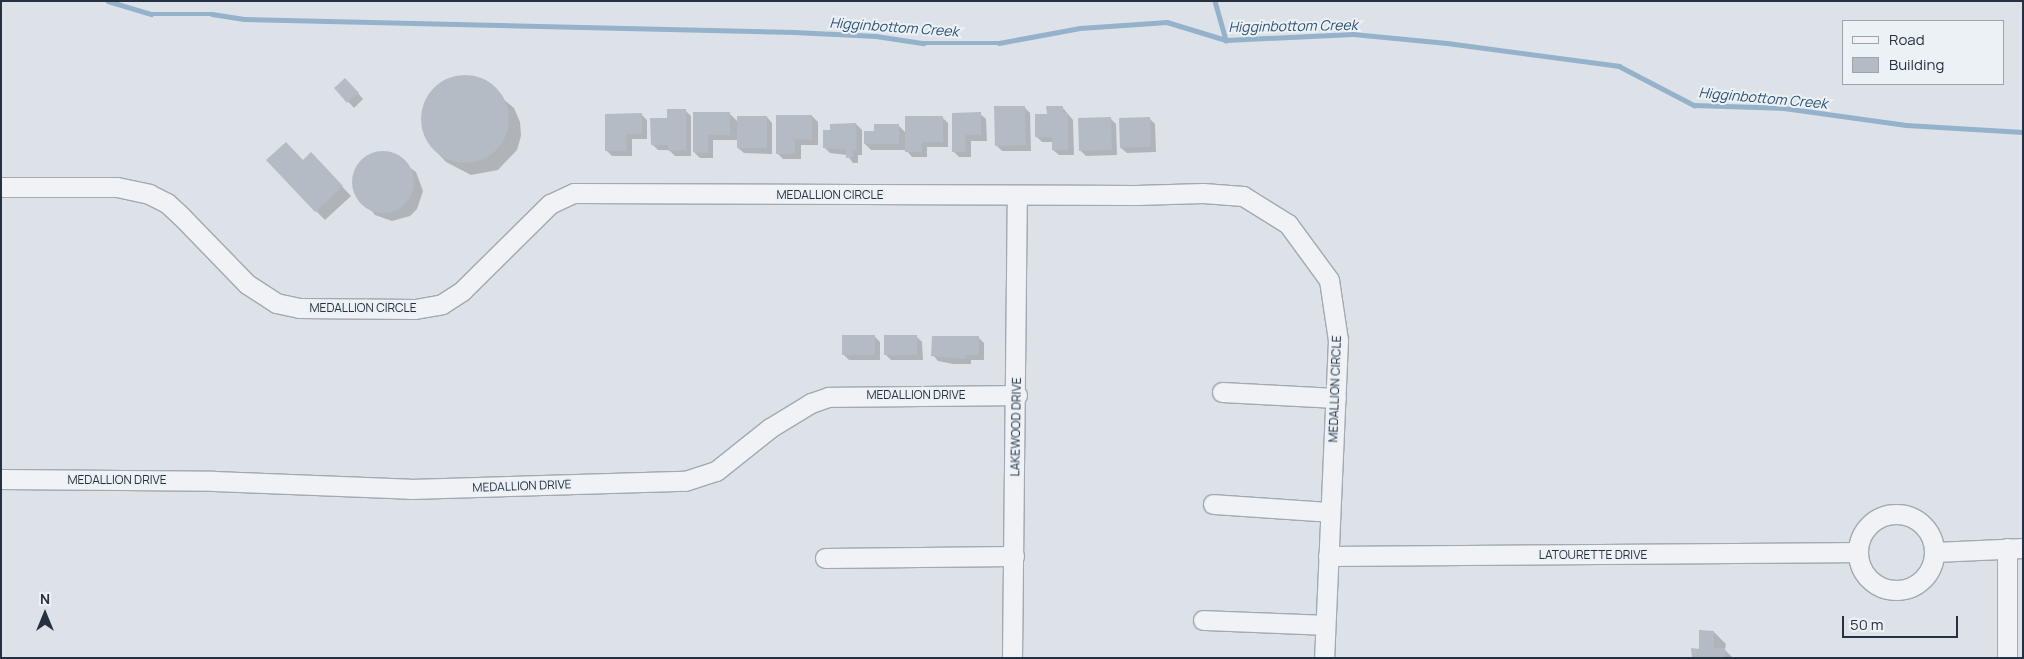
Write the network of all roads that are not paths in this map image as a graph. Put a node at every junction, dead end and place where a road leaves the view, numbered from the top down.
1 (1, 187) edge
2 (1017, 196) junction
3 (1222, 392) dead end
4 (1017, 395) junction
5 (1336, 398) junction
6 (1, 480) edge
7 (1212, 504) dead end
8 (1330, 512) junction
9 (2015, 548) edge
10 (1858, 552) junction
11 (1935, 552) junction
12 (1014, 556) junction
13 (1328, 556) junction
14 (825, 558) dead end
15 (1203, 620) dead end
16 (1325, 625) junction
17 (1012, 658) edge
18 (1324, 658) edge
19 (2007, 658) edge

1 - 2 street, MEDALLION CIRCLE
2 - 4 street, LAKEWOOD DRIVE
2 - 5 street, MEDALLION CIRCLE
3 - 5 street
4 - 6 street, MEDALLION DRIVE
4 - 12 street, LAKEWOOD DRIVE
5 - 8 street, MEDALLION CIRCLE
7 - 8 street
8 - 13 street, MEDALLION CIRCLE
9 - 11 street
9 - 19 street
10 - 11 street
10 - 11 street
10 - 13 street, LATOURETTE DRIVE
12 - 14 street
12 - 17 street, LAKEWOOD DRIVE
13 - 16 street, MEDALLION CIRCLE
15 - 16 street
16 - 18 street, MEDALLION CIRCLE

